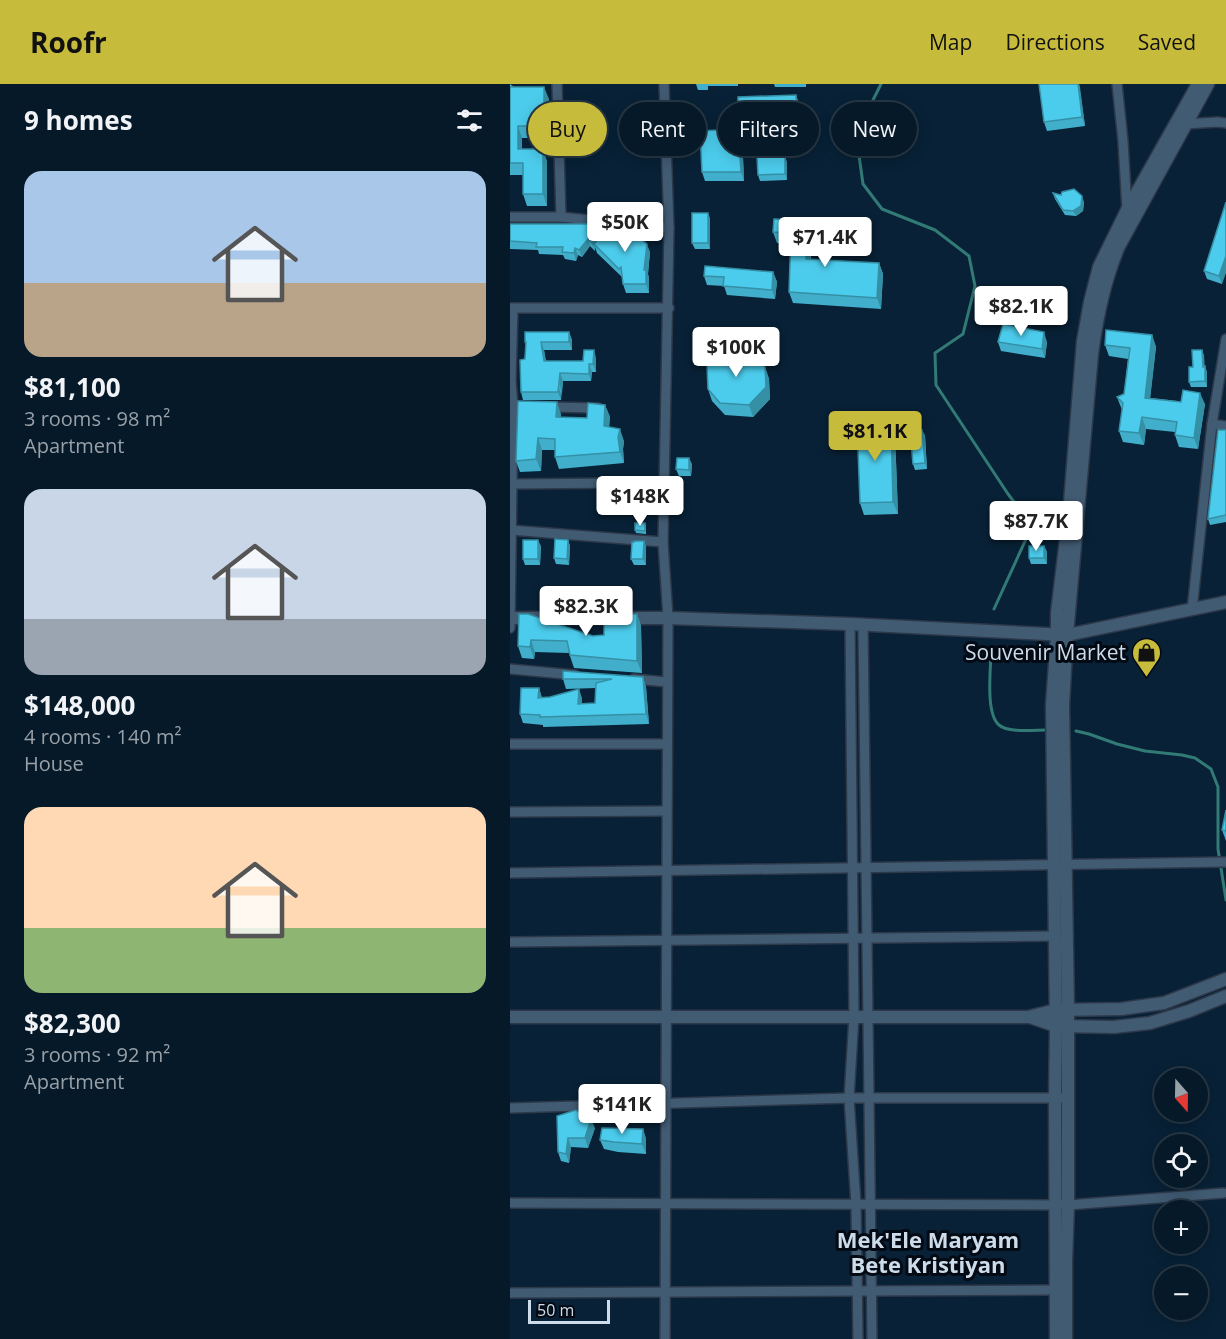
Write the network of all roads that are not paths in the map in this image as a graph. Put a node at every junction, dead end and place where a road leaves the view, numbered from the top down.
1 (557, 84) edge
2 (664, 84) edge
3 (1117, 84) edge
4 (1198, 84) edge
5 (1208, 84) edge
6 (1180, 123) junction
7 (1226, 123) edge
8 (1127, 210) junction
9 (510, 217) edge
10 (561, 217) junction
11 (669, 228) junction
12 (511, 308) edge
13 (669, 308) junction
14 (1226, 339) edge
15 (511, 383) edge
16 (1083, 400) junction
17 (512, 406) edge
18 (525, 407) edge
19 (536, 407) edge
20 (603, 408) edge
21 (1212, 424) junction
22 (1226, 426) edge
23 (621, 483) dead end
24 (511, 484) edge
25 (511, 530) edge
26 (663, 542) junction
27 (1226, 602) edge
28 (1192, 610) junction
29 (510, 618) edge
30 (668, 618) junction
31 (850, 624) junction
32 (863, 624) junction
33 (510, 628) edge
34 (1062, 635) junction
35 (510, 669) edge
36 (589, 676) edge
37 (622, 678) edge
38 (667, 682) junction
39 (510, 744) edge
40 (667, 744) junction
41 (667, 810) junction
42 (510, 812) edge
43 (1226, 862) edge
44 (1060, 865) junction
45 (853, 868) junction
46 (867, 868) junction
47 (666, 871) junction
48 (510, 873) edge
49 (1055, 936) junction
50 (854, 938) junction
51 (867, 938) junction
52 (666, 941) junction
53 (510, 942) edge
54 (1226, 979) edge
55 (1226, 996) edge
56 (1062, 1010) junction
57 (869, 1016) junction
58 (510, 1017) edge
59 (666, 1017) junction
60 (854, 1017) junction
61 (1028, 1017) junction
62 (1062, 1026) junction
63 (849, 1098) junction
64 (869, 1098) junction
65 (1061, 1098) junction
66 (666, 1104) junction
67 (510, 1108) edge
68 (1224, 1192) dead end
69 (510, 1203) edge
70 (666, 1203) junction
71 (856, 1204) junction
72 (870, 1204) junction
73 (1062, 1205) junction
74 (1056, 1290) junction
75 (857, 1291) junction
76 (872, 1291) junction
77 (665, 1292) junction
78 (510, 1293) edge
79 (665, 1339) edge
80 (858, 1339) edge
81 (872, 1339) edge
82 (1056, 1339) edge
83 (1066, 1339) edge

1 - 10 street
2 - 11 street
3 - 8 street
4 - 6 street
5 - 6 street
6 - 7 street
6 - 8 street
6 - 16 street
8 - 16 street
9 - 10 street
10 - 11 street
11 - 13 street
12 - 13 street
12 - 15 street
13 - 26 street
14 - 21 street
15 - 17 street
16 - 34 street
17 - 18 street
17 - 24 street
19 - 20 street
21 - 22 street
21 - 28 street
23 - 24 street
24 - 25 street
25 - 26 street
25 - 29 street
26 - 30 street
27 - 28 street
28 - 34 street
29 - 30 street
29 - 33 street
30 - 31 street
30 - 38 street
31 - 32 street
31 - 45 street
32 - 34 street
32 - 46 street
34 - 44 street
35 - 36 street
37 - 38 street
38 - 40 street
39 - 40 street
40 - 41 street
41 - 42 street
41 - 47 street
43 - 44 street
44 - 46 street
44 - 49 street
44 - 56 street
45 - 46 street
45 - 47 street
45 - 50 street
46 - 51 street
47 - 48 street
47 - 52 street
49 - 51 street
49 - 56 street
50 - 51 street
50 - 52 street
50 - 60 street
51 - 57 street
52 - 53 street
52 - 59 street
54 - 56 street
55 - 62 street
56 - 61 street
56 - 62 street
57 - 60 street
57 - 61 street
57 - 64 street
58 - 59 street
59 - 60 street
59 - 66 street
60 - 63 street
61 - 62 street
62 - 65 street
63 - 64 street
63 - 66 street
63 - 71 street
64 - 65 street
64 - 72 street
65 - 73 street
66 - 67 street
66 - 70 street
68 - 73 street
69 - 70 street
70 - 71 street
70 - 77 street
71 - 72 street
71 - 75 street
72 - 73 street
72 - 76 street
73 - 74 street
73 - 83 street
74 - 76 street
74 - 82 street
75 - 76 street
75 - 77 street
75 - 80 street
76 - 81 street
77 - 78 street
77 - 79 street

